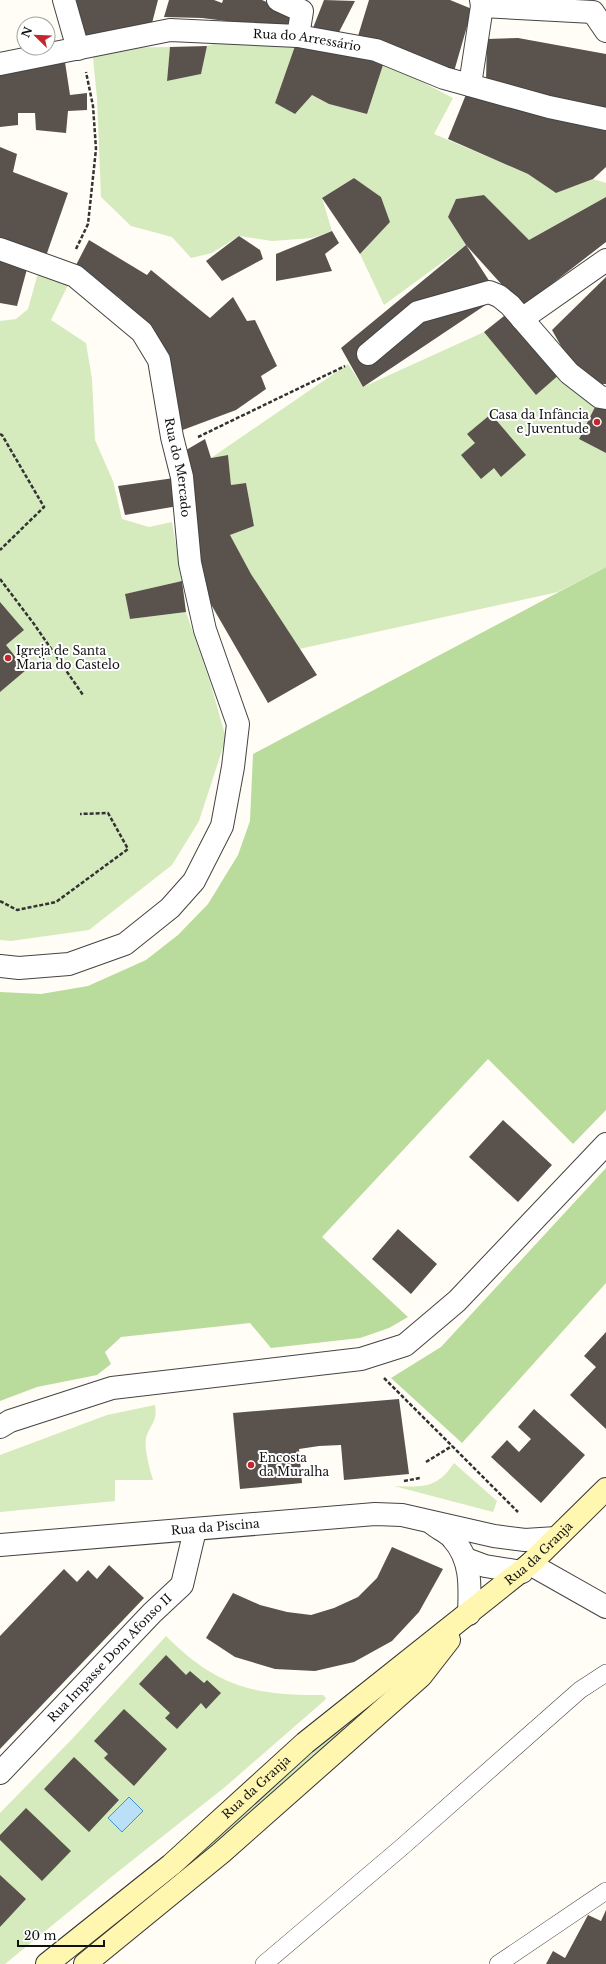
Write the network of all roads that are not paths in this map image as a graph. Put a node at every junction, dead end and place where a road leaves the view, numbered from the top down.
1 (64, 0) edge
2 (278, 0) edge
3 (482, 3) edge
4 (600, 6) edge
5 (606, 31) edge
6 (298, 36) junction
7 (78, 49) junction
8 (0, 64) edge
9 (470, 85) junction
10 (606, 119) edge
11 (0, 249) edge
12 (606, 260) edge
13 (522, 319) junction
14 (368, 354) road end
15 (603, 397) edge
16 (0, 966) edge
17 (606, 1144) edge
18 (0, 1427) edge
19 (606, 1489) edge
20 (430, 1523) junction
21 (195, 1530) junction
22 (556, 1538) junction
23 (9, 1544) edge
24 (466, 1559) junction
25 (0, 1562) edge
26 (526, 1568) junction
27 (606, 1607) edge
28 (469, 1614) junction
29 (606, 1673) edge
30 (0, 1773) edge
31 (156, 1876) junction
32 (606, 1891) edge
33 (47, 1964) edge
34 (62, 1964) edge
35 (85, 1964) edge
36 (264, 1964) edge
37 (498, 1964) edge

1 - 7 street
2 - 6 street
3 - 4 street
3 - 9 street
4 - 5 street
6 - 7 street, Rua do Arressário
6 - 9 street, Rua do Arressário
7 - 8 street, Rua do Arressário
9 - 10 street, Rua do Arressário
11 - 16 street, Rua do Mercado
12 - 13 street
13 - 14 street
13 - 15 street
17 - 18 street
19 - 22 main road, Rua da Granja
20 - 21 street, Rua da Piscina
20 - 22 street, Rua da Piscina
20 - 24 street
21 - 23 street, Rua da Piscina
21 - 30 street, Rua Impasse Dom Afonso II
22 - 26 main road, Rua da Granja
23 - 25 street
24 - 26 street
24 - 28 street
26 - 27 street
26 - 28 main road, Rua da Granja
28 - 31 main road, Rua da Granja
28 - 35 main road, Rua da Granja
29 - 36 lane
31 - 33 main road, Rua da Granja
31 - 34 street
32 - 37 lane

